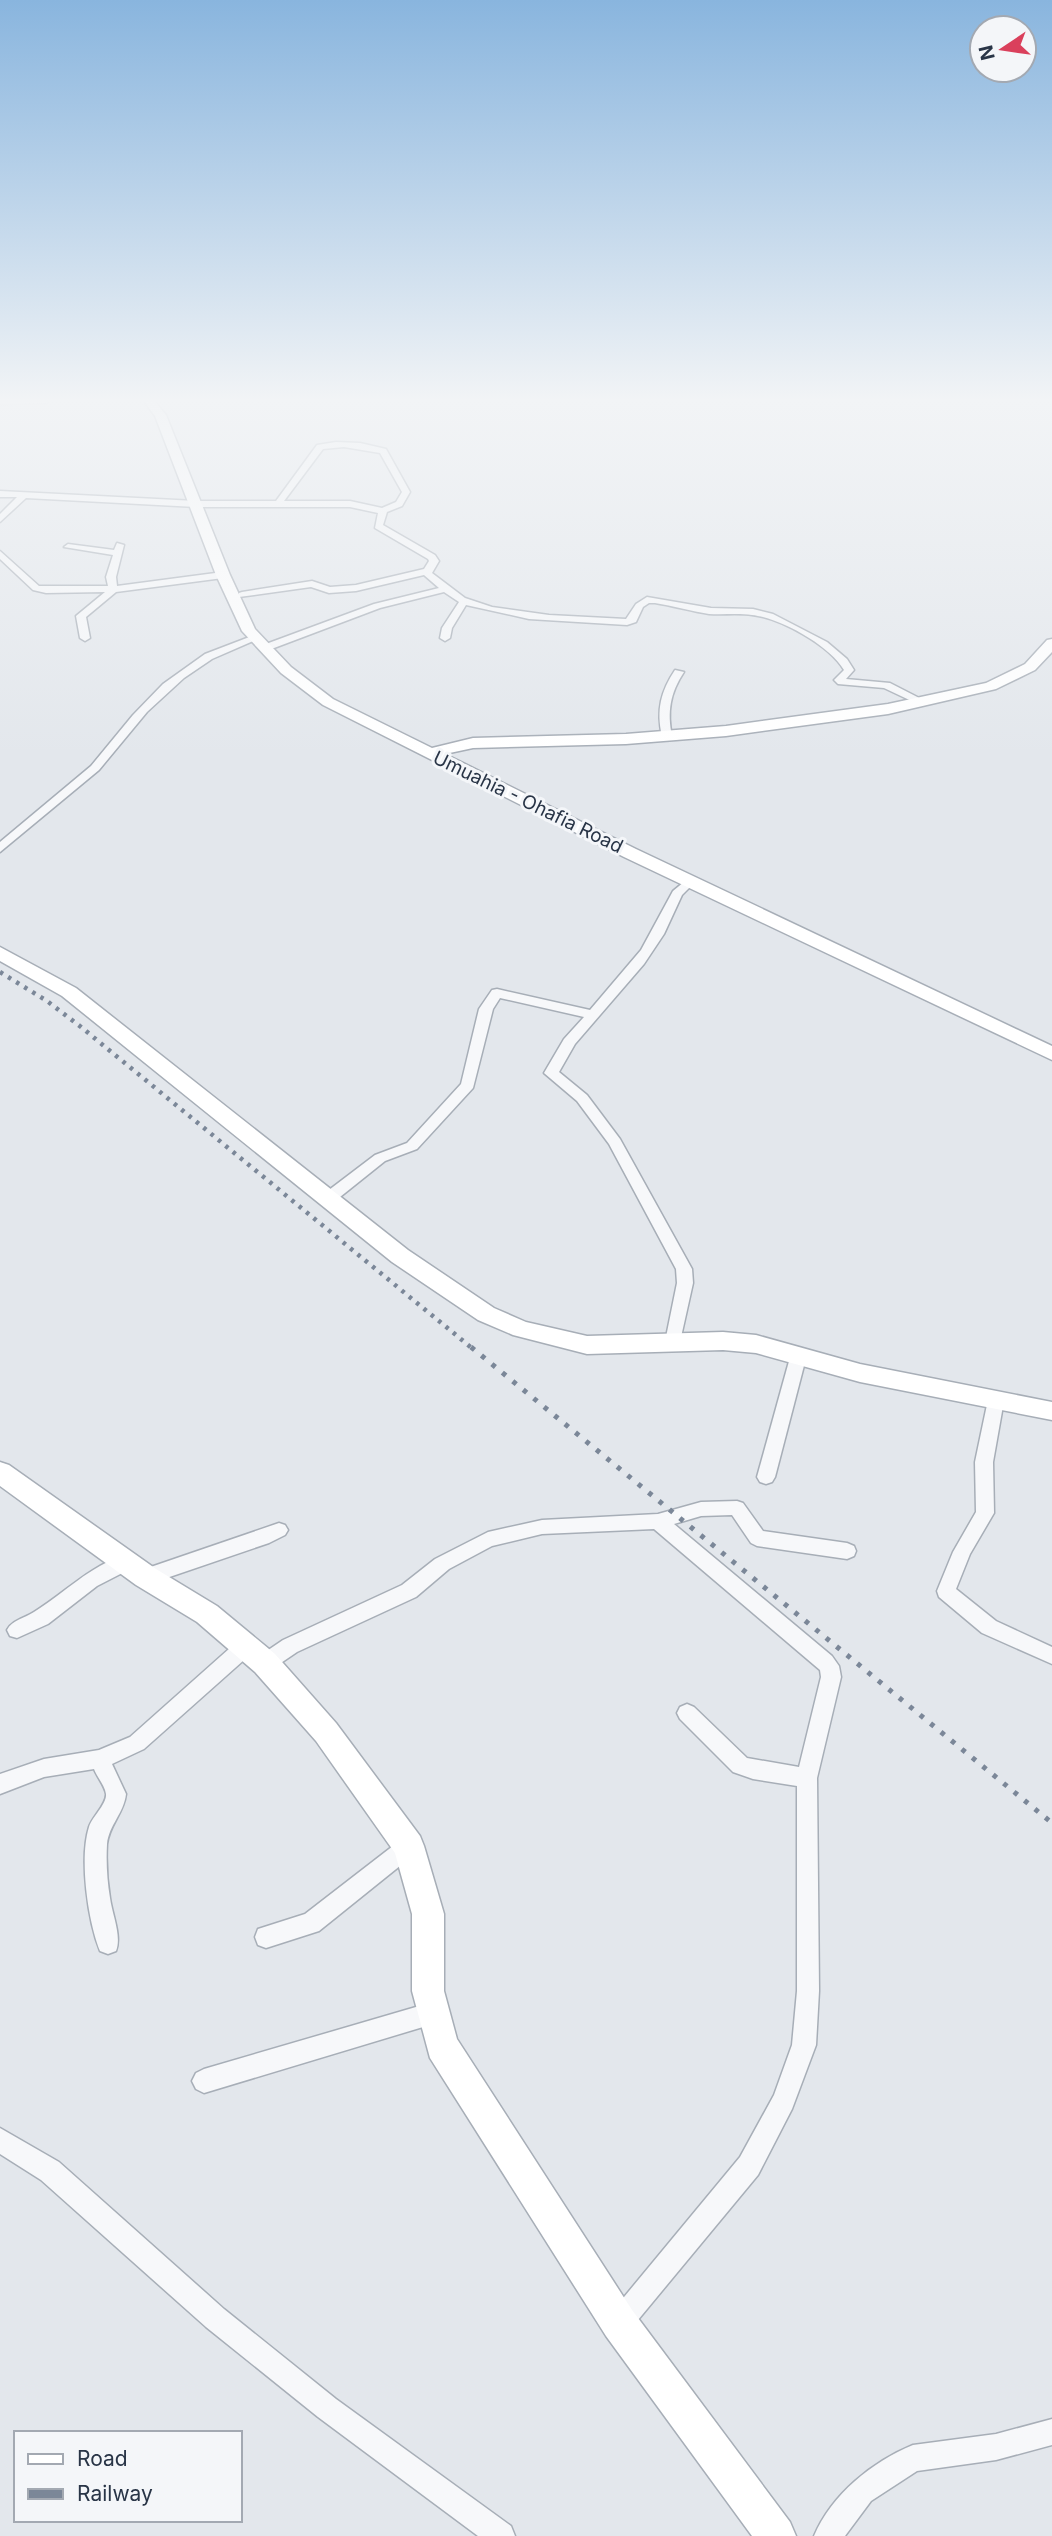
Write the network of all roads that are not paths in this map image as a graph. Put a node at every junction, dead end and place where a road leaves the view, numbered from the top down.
1 (206, 519) edge
2 (208, 519) edge
3 (380, 519) edge
4 (68, 547) dead end
5 (0, 554) edge
6 (427, 571) junction
7 (223, 575) junction
8 (447, 589) junction
9 (113, 590) junction
10 (242, 595) junction
11 (464, 601) junction
12 (85, 638) dead end
13 (255, 638) junction
14 (445, 638) dead end
15 (1052, 643) edge
16 (270, 646) junction
17 (679, 673) dead end
18 (924, 702) junction
19 (667, 736) junction
20 (432, 752) junction
21 (0, 848) edge
22 (690, 881) junction
23 (0, 953) edge
24 (593, 1015) junction
25 (1052, 1044) edge
26 (1052, 1054) edge
27 (330, 1197) junction
28 (673, 1342) junction
29 (799, 1354) junction
30 (996, 1400) junction
31 (1052, 1411) edge
32 (0, 1472) edge
33 (766, 1477) dead end
34 (658, 1521) junction
35 (279, 1530) dead end
36 (847, 1551) dead end
37 (136, 1570) junction
38 (17, 1630) dead end
39 (256, 1654) junction
40 (1052, 1656) edge
41 (687, 1713) dead end
42 (100, 1759) junction
43 (807, 1778) junction
44 (0, 1784) edge
45 (409, 1846) junction
46 (266, 1937) dead end
47 (108, 1943) dead end
48 (433, 2013) junction
49 (204, 2081) dead end
50 (0, 2140) edge
51 (620, 2323) junction
52 (1052, 2432) edge
53 (501, 2536) edge
54 (776, 2536) edge
55 (828, 2536) edge

1 - 7 main road, Umuahia - Ohafia Road
2 - 10 main road, Umuahia - Ohafia Road
3 - 6 street
4 - 9 street
5 - 9 street
6 - 8 street
6 - 10 street
7 - 9 street
7 - 13 main road, Umuahia - Ohafia Road
8 - 11 street
8 - 16 street
9 - 12 street
10 - 16 main road, Umuahia - Ohafia Road
11 - 14 street
11 - 18 street
13 - 20 main road, Umuahia - Ohafia Road
13 - 21 street
15 - 18 main road
16 - 20 main road, Umuahia - Ohafia Road
17 - 19 street
18 - 19 main road
19 - 20 main road
20 - 22 main road, Umuahia - Ohafia Road
20 - 25 main road, Umuahia - Ohafia Road
22 - 24 street
22 - 26 main road, Umuahia - Ohafia Road
23 - 27 main road
24 - 27 street
24 - 28 street
27 - 28 main road
28 - 29 main road
29 - 30 main road
29 - 33 street
30 - 31 main road
30 - 40 street
32 - 37 main road
34 - 36 street
34 - 39 street
34 - 43 street
35 - 37 street
37 - 38 street
37 - 39 main road
39 - 42 street
39 - 45 main road
41 - 43 street
42 - 44 street
42 - 47 street
43 - 51 street
45 - 46 street
45 - 48 main road
48 - 49 street
48 - 51 main road
50 - 53 street
51 - 54 main road
52 - 55 street

